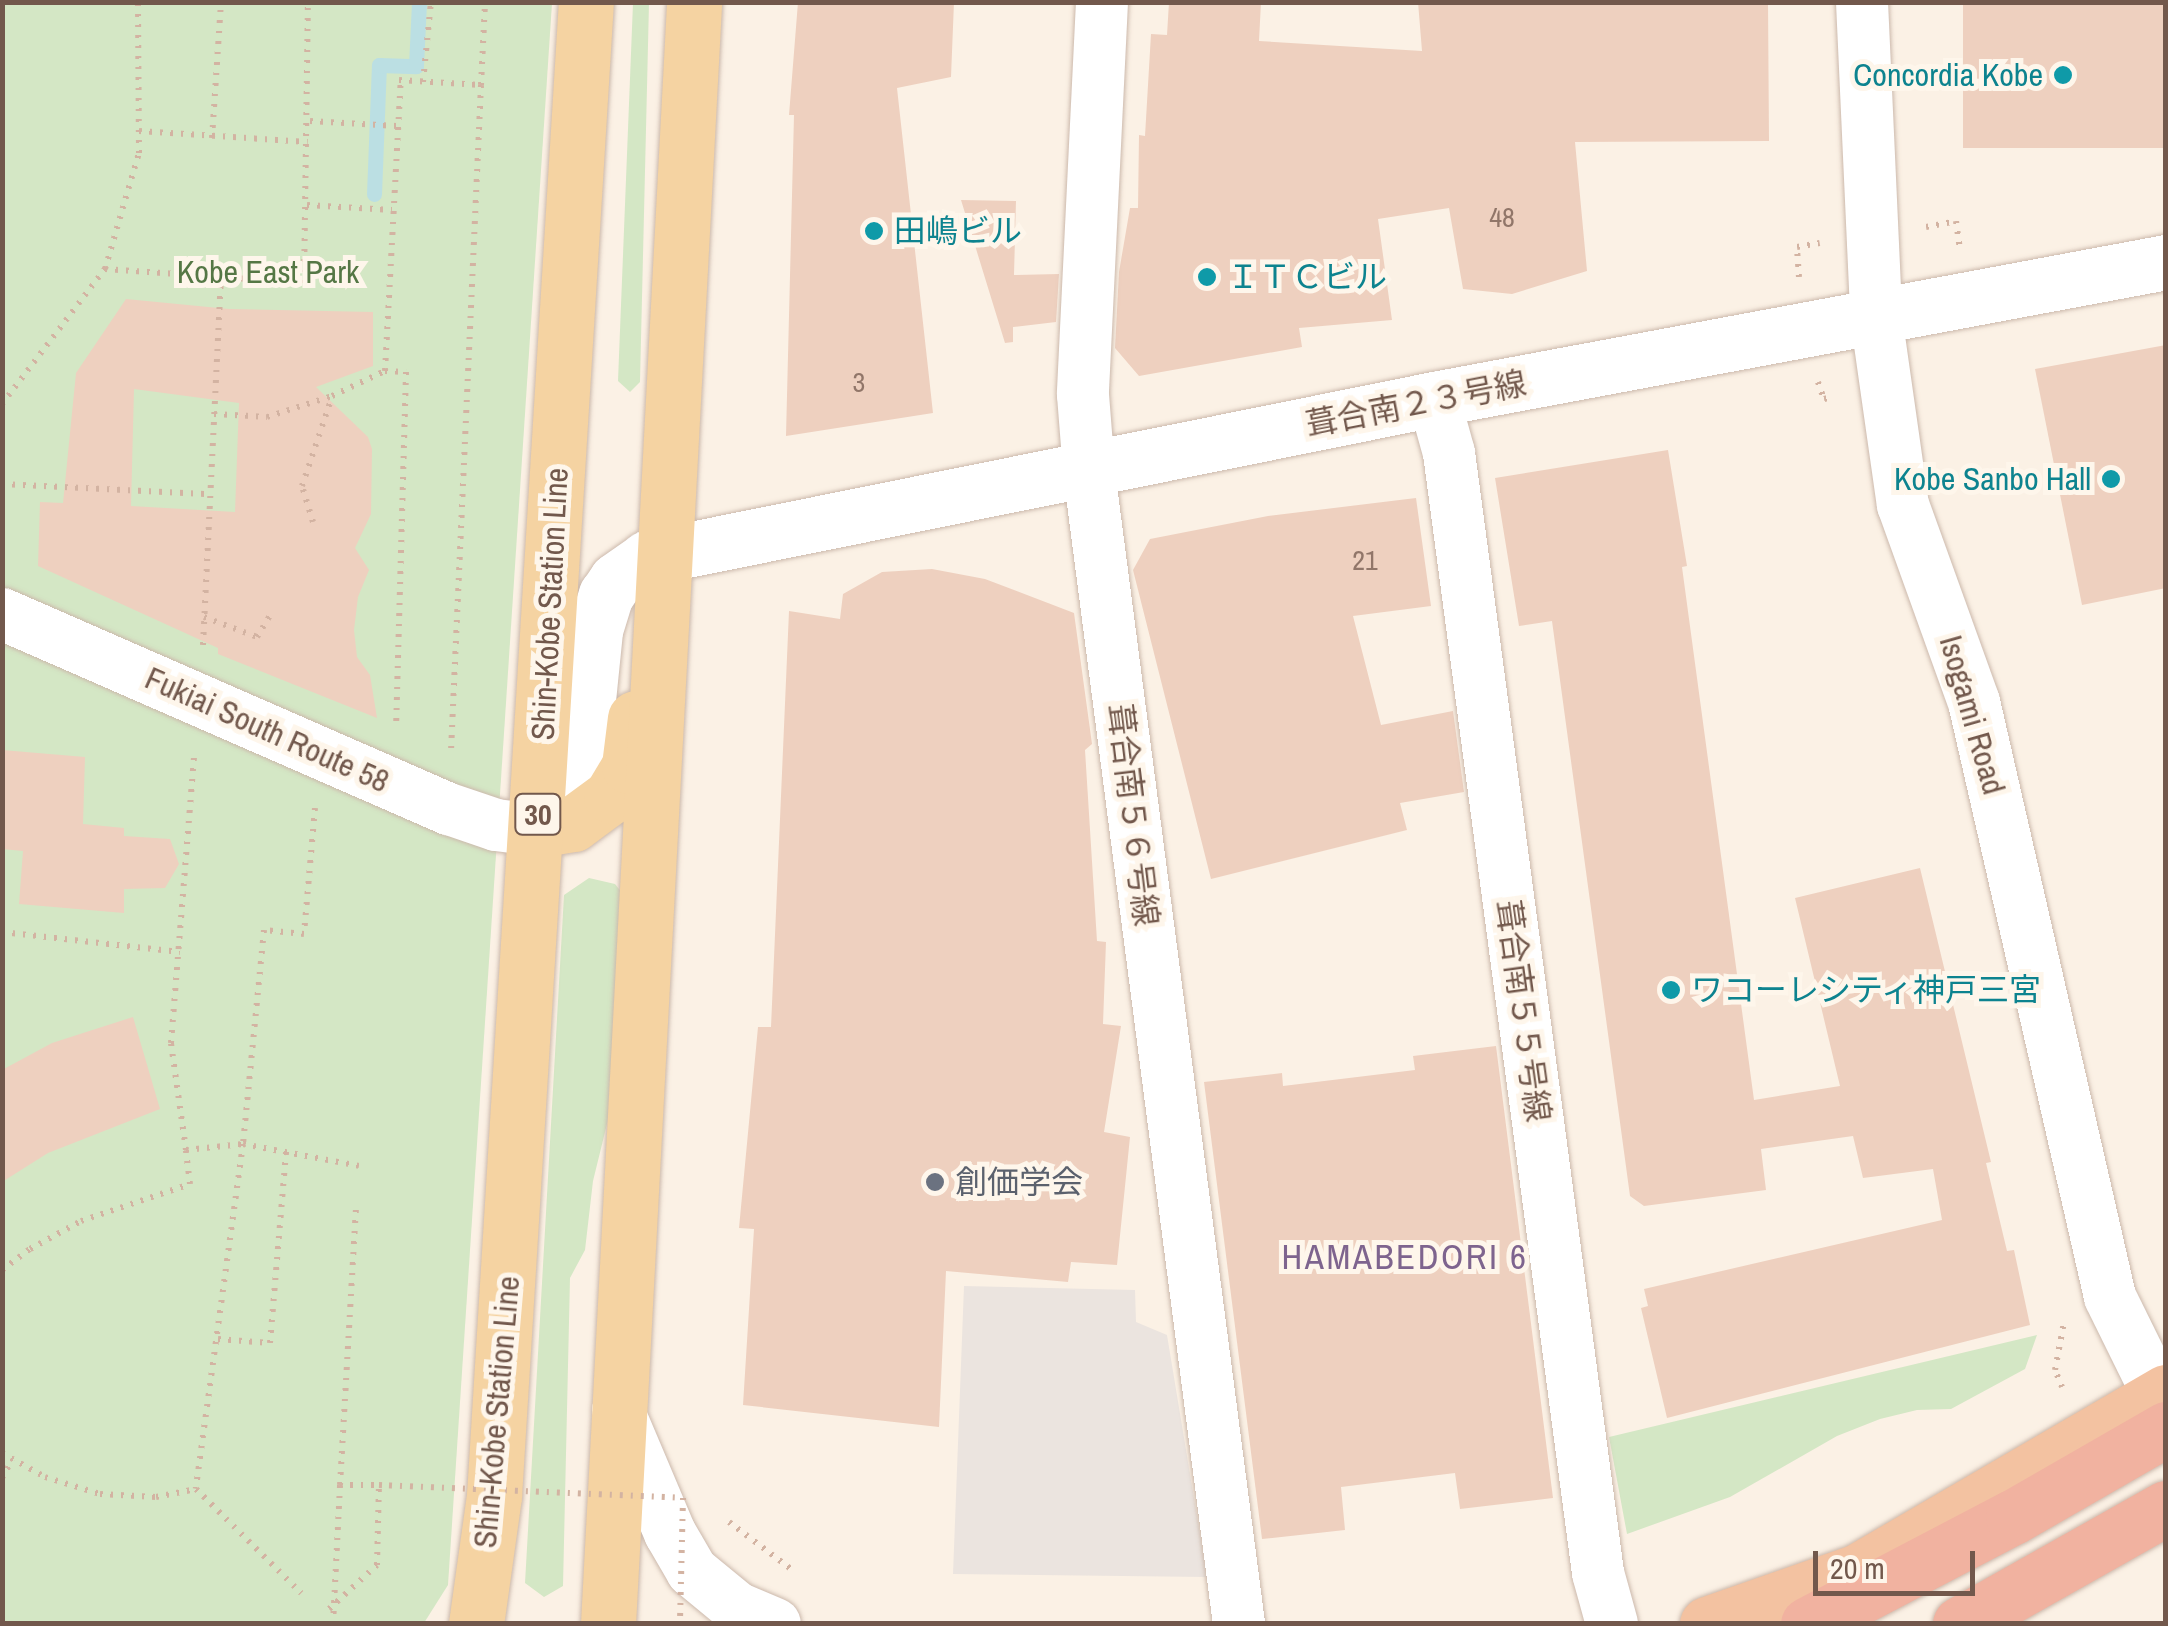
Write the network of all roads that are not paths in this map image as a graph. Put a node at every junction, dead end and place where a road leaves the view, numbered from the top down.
1 (586, 2) edge
2 (694, 2) edge
3 (1102, 2) edge
4 (1862, 2) edge
5 (2166, 262) edge
6 (1876, 316) junction
7 (1434, 399) junction
8 (1089, 472) junction
9 (667, 575) junction
10 (2, 614) edge
11 (538, 818) junction
12 (2164, 1407) edge
13 (618, 1410) junction
14 (2166, 1508) edge
15 (2166, 1536) edge
16 (476, 1624) edge
17 (608, 1624) edge
18 (775, 1624) edge
19 (1239, 1624) edge
20 (1612, 1624) edge
21 (1707, 1624) edge
22 (1808, 1624) edge
23 (1960, 1624) edge
24 (1987, 1624) edge

1 - 11 main road, Shin-Kobe Station Line / 30
2 - 9 main road
3 - 8 street, 葺合南５６号線
4 - 6 street, Isogami Road
5 - 6 street, 葺合南２３号線
6 - 7 street, 葺合南２３号線
6 - 12 street, Isogami Road
7 - 8 street, 葺合南２３号線
7 - 20 street, 葺合南５５号線
8 - 9 street, 葺合南２３号線
8 - 19 street, 葺合南５６号線
9 - 11 main road
9 - 13 main road
10 - 11 street, Fukiai South Route 58
11 - 16 main road, Shin-Kobe Station Line / 30
12 - 21 highway
12 - 22 highway
13 - 17 main road
13 - 18 street
14 - 23 highway
15 - 24 highway

